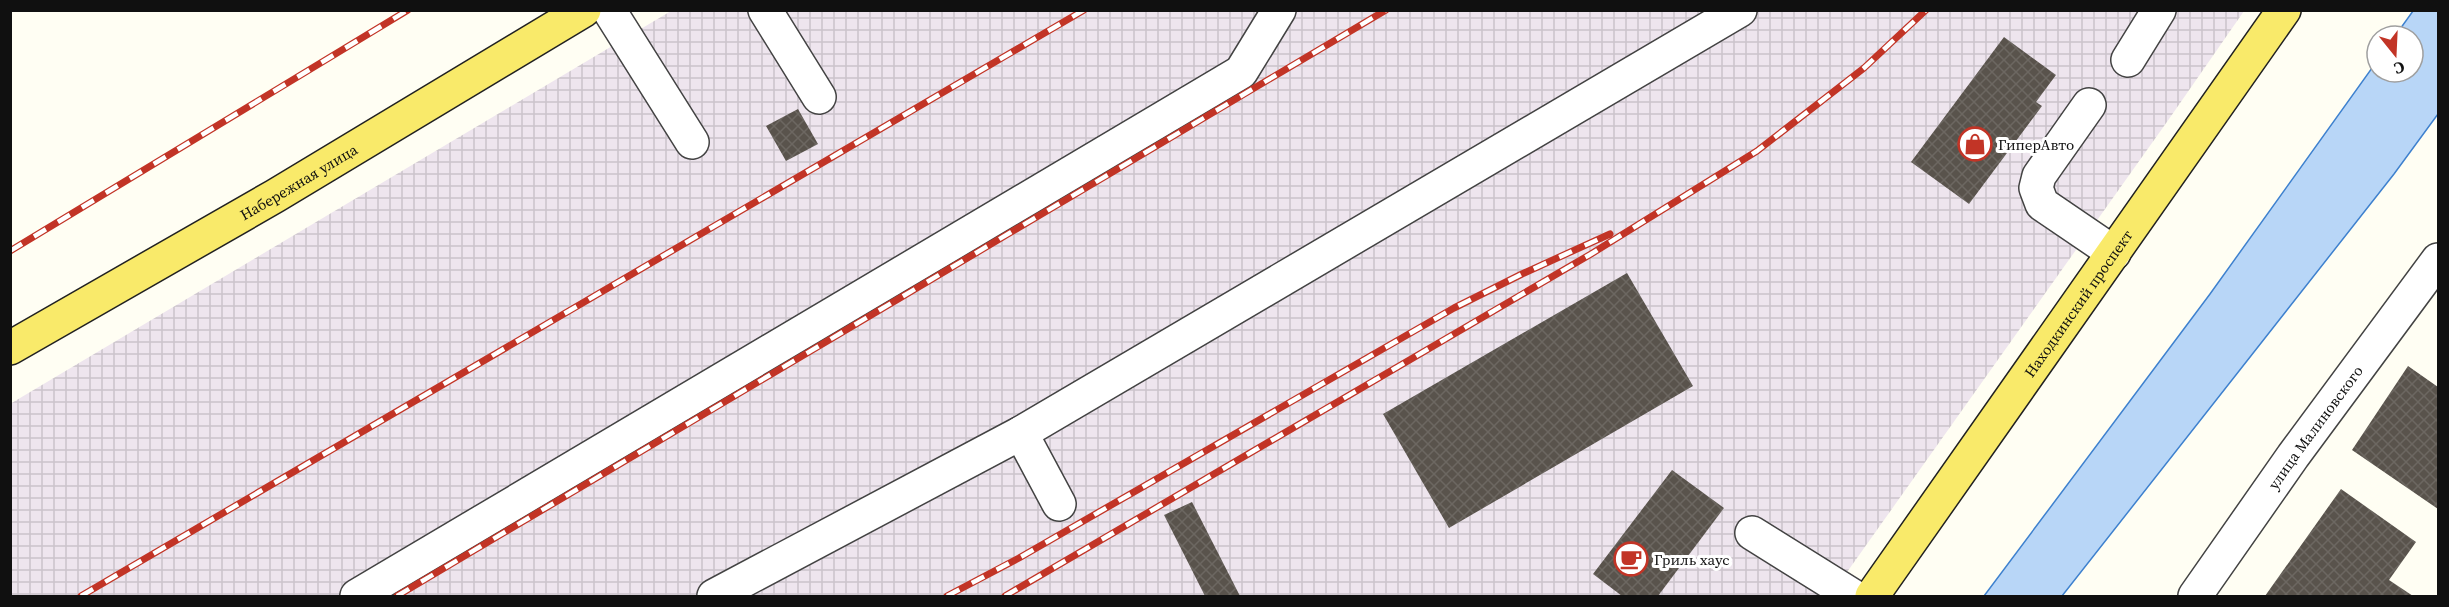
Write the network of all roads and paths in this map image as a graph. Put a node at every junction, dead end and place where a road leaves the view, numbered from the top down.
1 (584, 10) edge
2 (609, 10) edge
3 (765, 10) edge
4 (1279, 10) edge
5 (1740, 10) edge
6 (2159, 10) edge
7 (2284, 10) edge
8 (2128, 60) dead end
9 (819, 97) dead end
10 (2089, 105) dead end
11 (692, 141) dead end
12 (2114, 253) junction
13 (2439, 260) edge
14 (10, 348) edge
15 (1021, 433) junction
16 (1059, 504) dead end
17 (1752, 533) dead end
18 (357, 597) edge
19 (714, 597) edge
20 (1853, 597) edge
21 (1872, 597) edge
22 (2195, 597) edge

1 - 14 main road, Набережная улица
2 - 11 street
3 - 9 street
4 - 18 street
5 - 15 street
6 - 8 street
7 - 12 main road, Находкинский проспект
10 - 12 street
12 - 21 main road, Находкинский проспект
13 - 22 street, улица Малиновского
15 - 16 street
15 - 19 street
17 - 20 street

